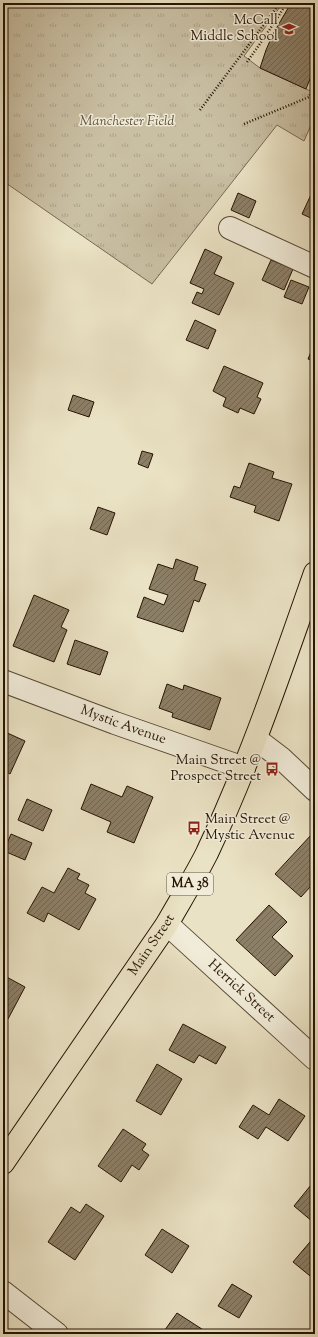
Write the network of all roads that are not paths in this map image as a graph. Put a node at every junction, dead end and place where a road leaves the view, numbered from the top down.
1 (230, 228) dead end
2 (315, 268) edge
3 (315, 573) edge
4 (3, 681) edge
5 (256, 739) junction
6 (244, 768) junction
7 (315, 790) edge
8 (167, 924) junction
9 (315, 1059) edge
10 (3, 1163) edge
11 (3, 1292) edge
12 (57, 1334) edge

1 - 2 street
3 - 5 main road, Main Street / MA 38
4 - 6 street, Mystic Avenue
5 - 6 main road, Main Street / MA 38
5 - 7 street
6 - 8 main road, Main Street / MA 38
8 - 9 street, Herrick Street
8 - 10 main road, Main Street / MA 38
11 - 12 street

